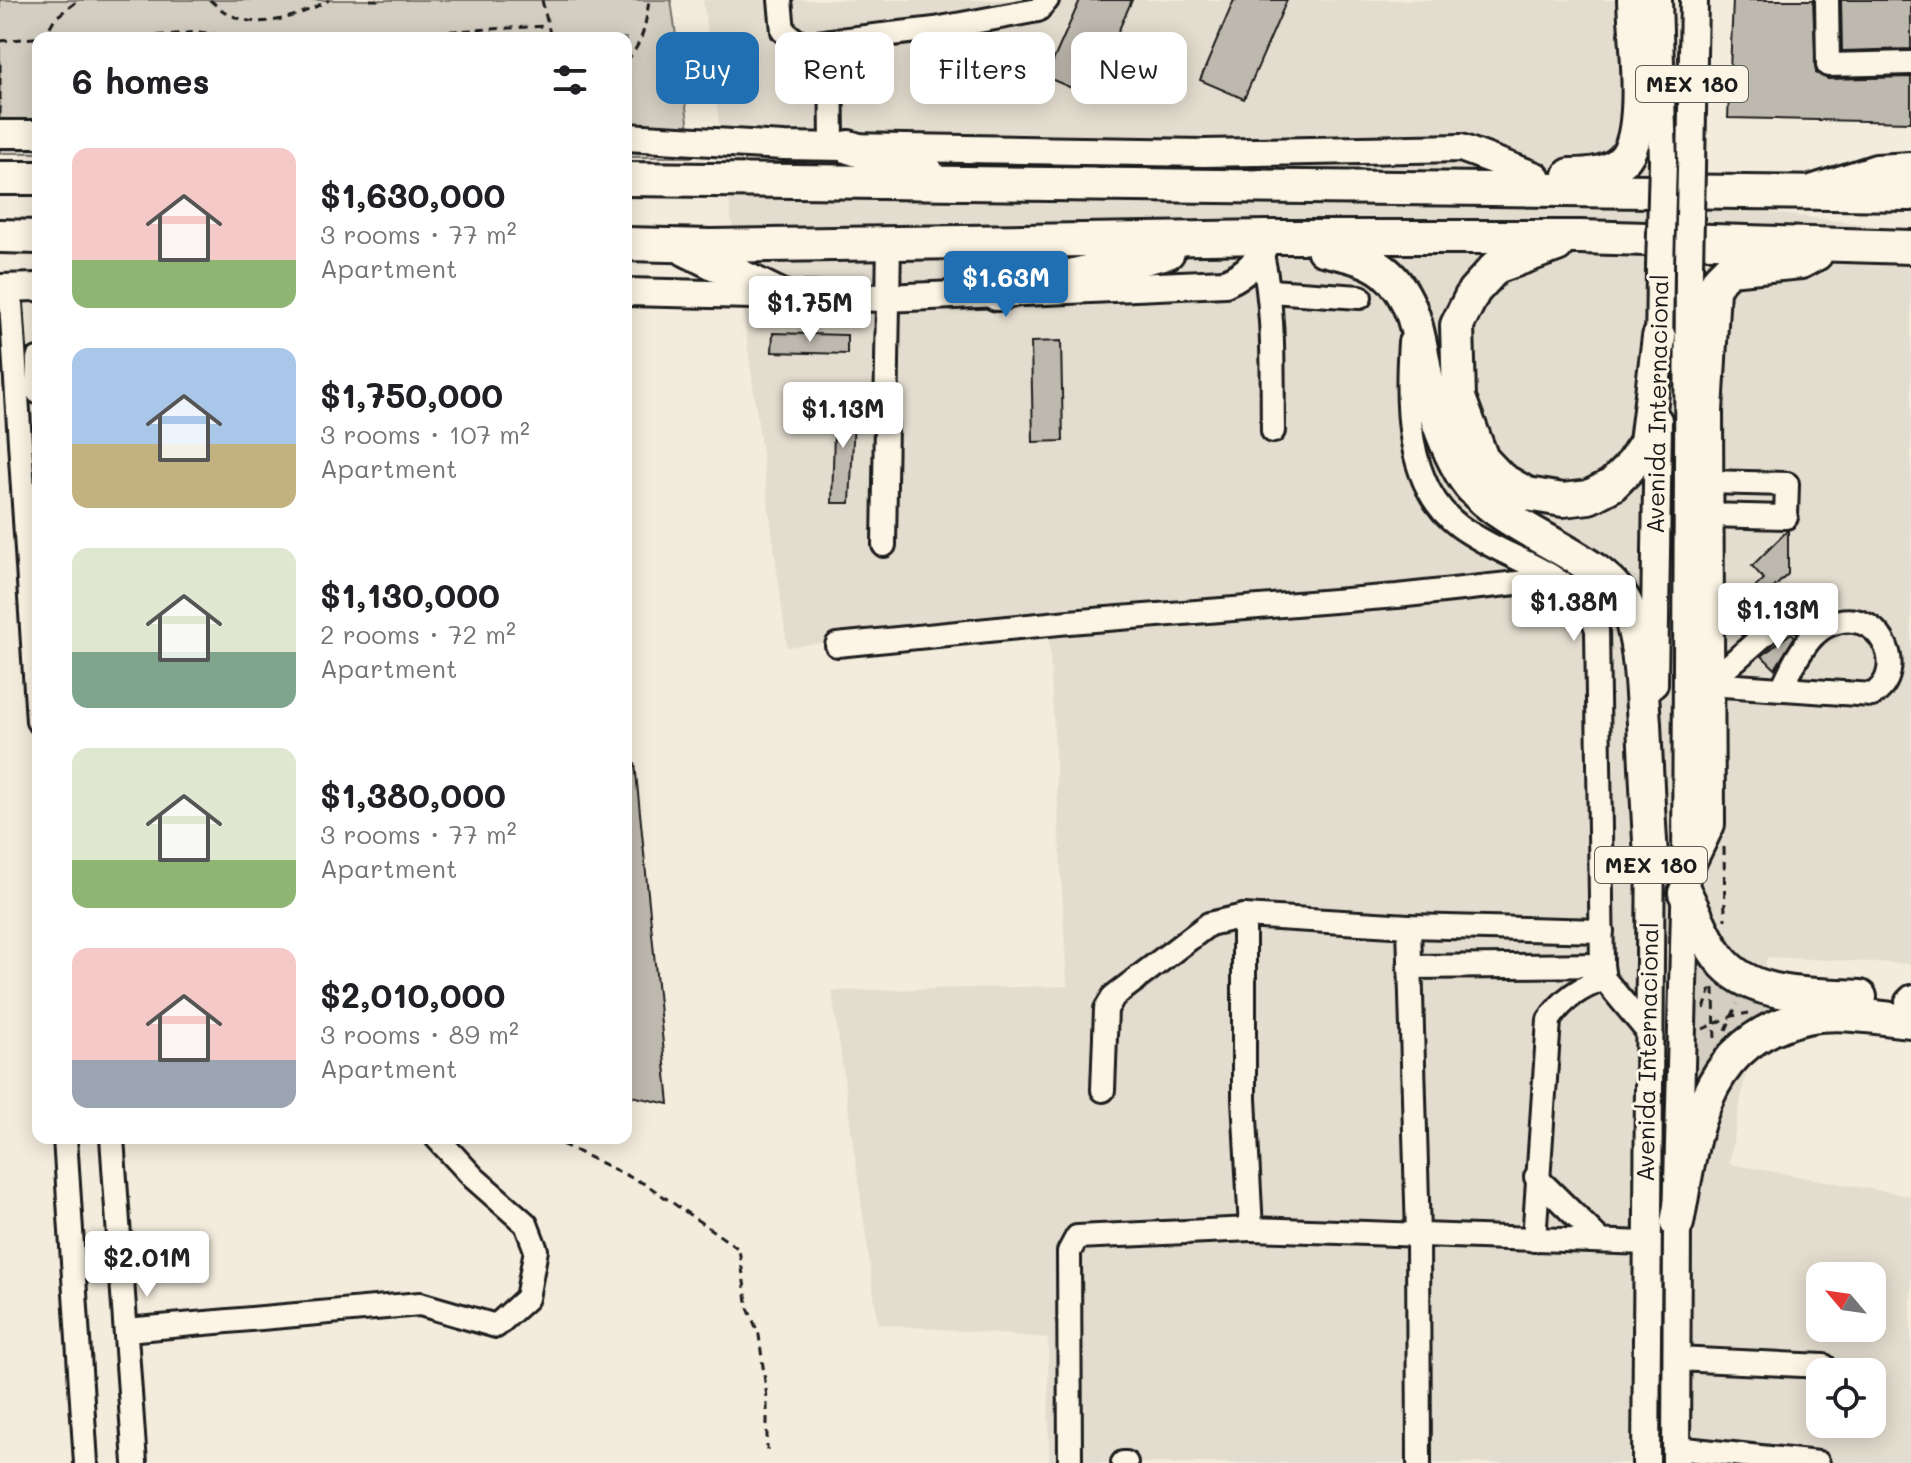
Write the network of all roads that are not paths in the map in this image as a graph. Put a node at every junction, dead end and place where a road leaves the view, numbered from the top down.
1 (780, 0) edge
2 (1047, 0) edge
3 (1634, 0) edge
4 (1658, 0) edge
5 (1694, 0) edge
6 (1827, 0) edge
7 (784, 32) edge
8 (894, 34) edge
9 (1911, 63) edge
10 (836, 104) edge
11 (0, 134) edge
12 (32, 134) edge
13 (632, 137) edge
14 (840, 147) junction
15 (1911, 166) edge
16 (1536, 176) junction
17 (0, 178) edge
18 (32, 178) edge
19 (632, 179) edge
20 (957, 181) junction
21 (1410, 188) junction
22 (1800, 193) junction
23 (1911, 194) edge
24 (0, 236) edge
25 (32, 237) edge
26 (1580, 237) junction
27 (1220, 239) junction
28 (889, 241) junction
29 (1271, 243) junction
30 (632, 244) edge
31 (1835, 244) junction
32 (677, 245) junction
33 (1911, 247) edge
34 (32, 287) edge
35 (5, 288) edge
36 (1270, 291) junction
37 (632, 292) edge
38 (997, 294) junction
39 (783, 297) junction
40 (1360, 297) dead end
41 (886, 298) junction
42 (1413, 313) junction
43 (1659, 337) junction
44 (1273, 431) dead end
45 (1707, 482) junction
46 (1707, 515) junction
47 (884, 545) dead end
48 (1554, 579) junction
49 (32, 611) edge
50 (1826, 626) junction
51 (837, 645) dead end
52 (1708, 684) junction
53 (1782, 689) junction
54 (1651, 856) junction
55 (1686, 881) junction
56 (1244, 916) junction
57 (1409, 926) junction
58 (1602, 931) junction
59 (1409, 967) junction
60 (1603, 972) junction
61 (1910, 1005) edge
62 (1648, 1032) junction
63 (1103, 1090) dead end
64 (65, 1144) edge
65 (112, 1144) edge
66 (443, 1144) edge
67 (1536, 1177) junction
68 (1677, 1223) junction
69 (1251, 1229) junction
70 (1418, 1235) junction
71 (1534, 1240) junction
72 (1601, 1241) junction
73 (1646, 1243) junction
74 (126, 1330) junction
75 (1676, 1359) junction
76 (1806, 1365) edge
77 (1676, 1455) edge
78 (86, 1463) edge
79 (135, 1463) edge
80 (1070, 1463) edge
81 (1419, 1463) edge
82 (1646, 1463) edge
83 (1818, 1463) edge

1 - 7 street
2 - 8 street
3 - 16 highway
4 - 43 main road, Avenida Internacional / MEX 180, bridge
5 - 55 main road, Avenida Internacional / MEX 180, bridge
6 - 9 street
10 - 14 street
11 - 12 main road
13 - 14 main road
14 - 16 main road
14 - 20 highway
15 - 22 main road
16 - 21 highway
17 - 18 highway
19 - 20 highway
20 - 21 highway
21 - 22 highway
22 - 23 highway
24 - 25 highway
26 - 29 highway
26 - 31 highway
26 - 43 highway
27 - 28 highway
27 - 29 highway
27 - 38 highway
28 - 32 highway
28 - 41 street
29 - 36 street
29 - 38 main road
29 - 42 highway
30 - 32 highway
31 - 33 highway
31 - 45 highway
32 - 39 highway
34 - 35 main road
35 - 49 street
36 - 40 street
36 - 44 street
37 - 39 main road
38 - 41 main road
39 - 41 main road
41 - 47 street
42 - 48 street
42 - 54 highway
43 - 54 main road, Avenida Internacional / MEX 180
45 - 46 highway
45 - 46 street
46 - 52 highway
48 - 51 street
48 - 58 street
50 - 52 street
50 - 53 street
50 - 53 street
52 - 53 street
52 - 55 highway
54 - 62 main road, Avenida Internacional / MEX 180
55 - 61 highway
55 - 68 main road, Avenida Internacional / MEX 180
56 - 57 street
56 - 63 street
56 - 69 street
57 - 58 street
57 - 59 street
58 - 60 street
59 - 60 street
59 - 70 street
60 - 62 street
60 - 67 street
61 - 68 highway
62 - 73 main road, Avenida Internacional / MEX 180
64 - 78 street
65 - 74 street
66 - 74 street
67 - 71 street
67 - 72 street
68 - 75 main road, Avenida Internacional / MEX 180
69 - 70 street
69 - 80 street
70 - 71 street
70 - 81 street
71 - 72 street
72 - 73 street
73 - 82 main road, Avenida Internacional / MEX 180
74 - 79 street
75 - 76 street
75 - 77 main road, Avenida Internacional / MEX 180
77 - 83 street

